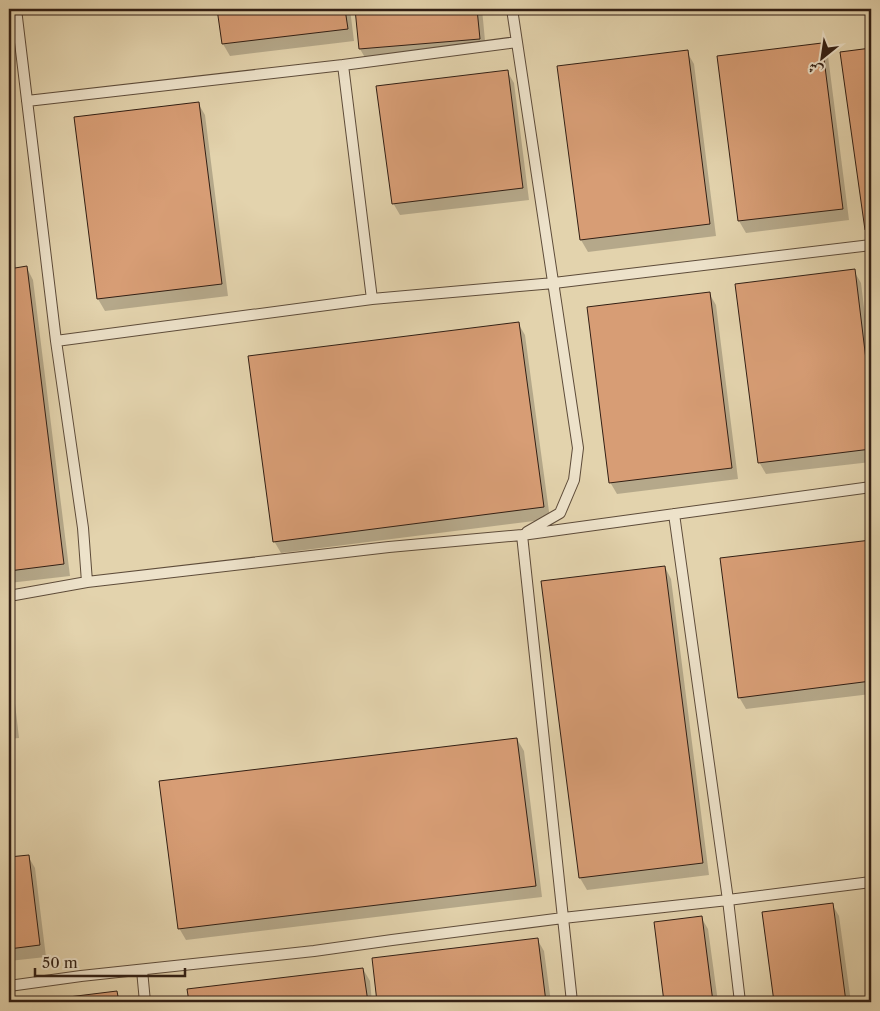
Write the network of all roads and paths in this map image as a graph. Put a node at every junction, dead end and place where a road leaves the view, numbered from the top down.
1 (16, 9) edge
2 (512, 9) edge
3 (518, 42) junction
4 (343, 65) junction
5 (27, 101) junction
6 (871, 245) edge
7 (554, 283) junction
8 (372, 299) junction
9 (56, 341) junction
10 (871, 487) edge
11 (674, 514) junction
12 (522, 535) junction
13 (87, 582) junction
14 (9, 596) edge
15 (871, 882) edge
16 (728, 900) junction
17 (563, 918) junction
18 (142, 970) junction
19 (9, 986) edge
20 (144, 1002) edge
21 (572, 1002) edge
22 (740, 1002) edge

1 - 5 lane
2 - 3 lane
3 - 4 lane
3 - 7 lane
4 - 5 lane
4 - 8 lane
5 - 9 lane
6 - 7 lane
7 - 8 lane
7 - 12 lane
8 - 9 lane
9 - 13 lane
10 - 11 lane
11 - 12 lane
11 - 16 lane
12 - 13 lane
12 - 17 lane
13 - 14 lane
15 - 16 lane
16 - 17 lane
16 - 22 lane
17 - 18 lane
17 - 21 lane
18 - 19 lane
18 - 20 lane

